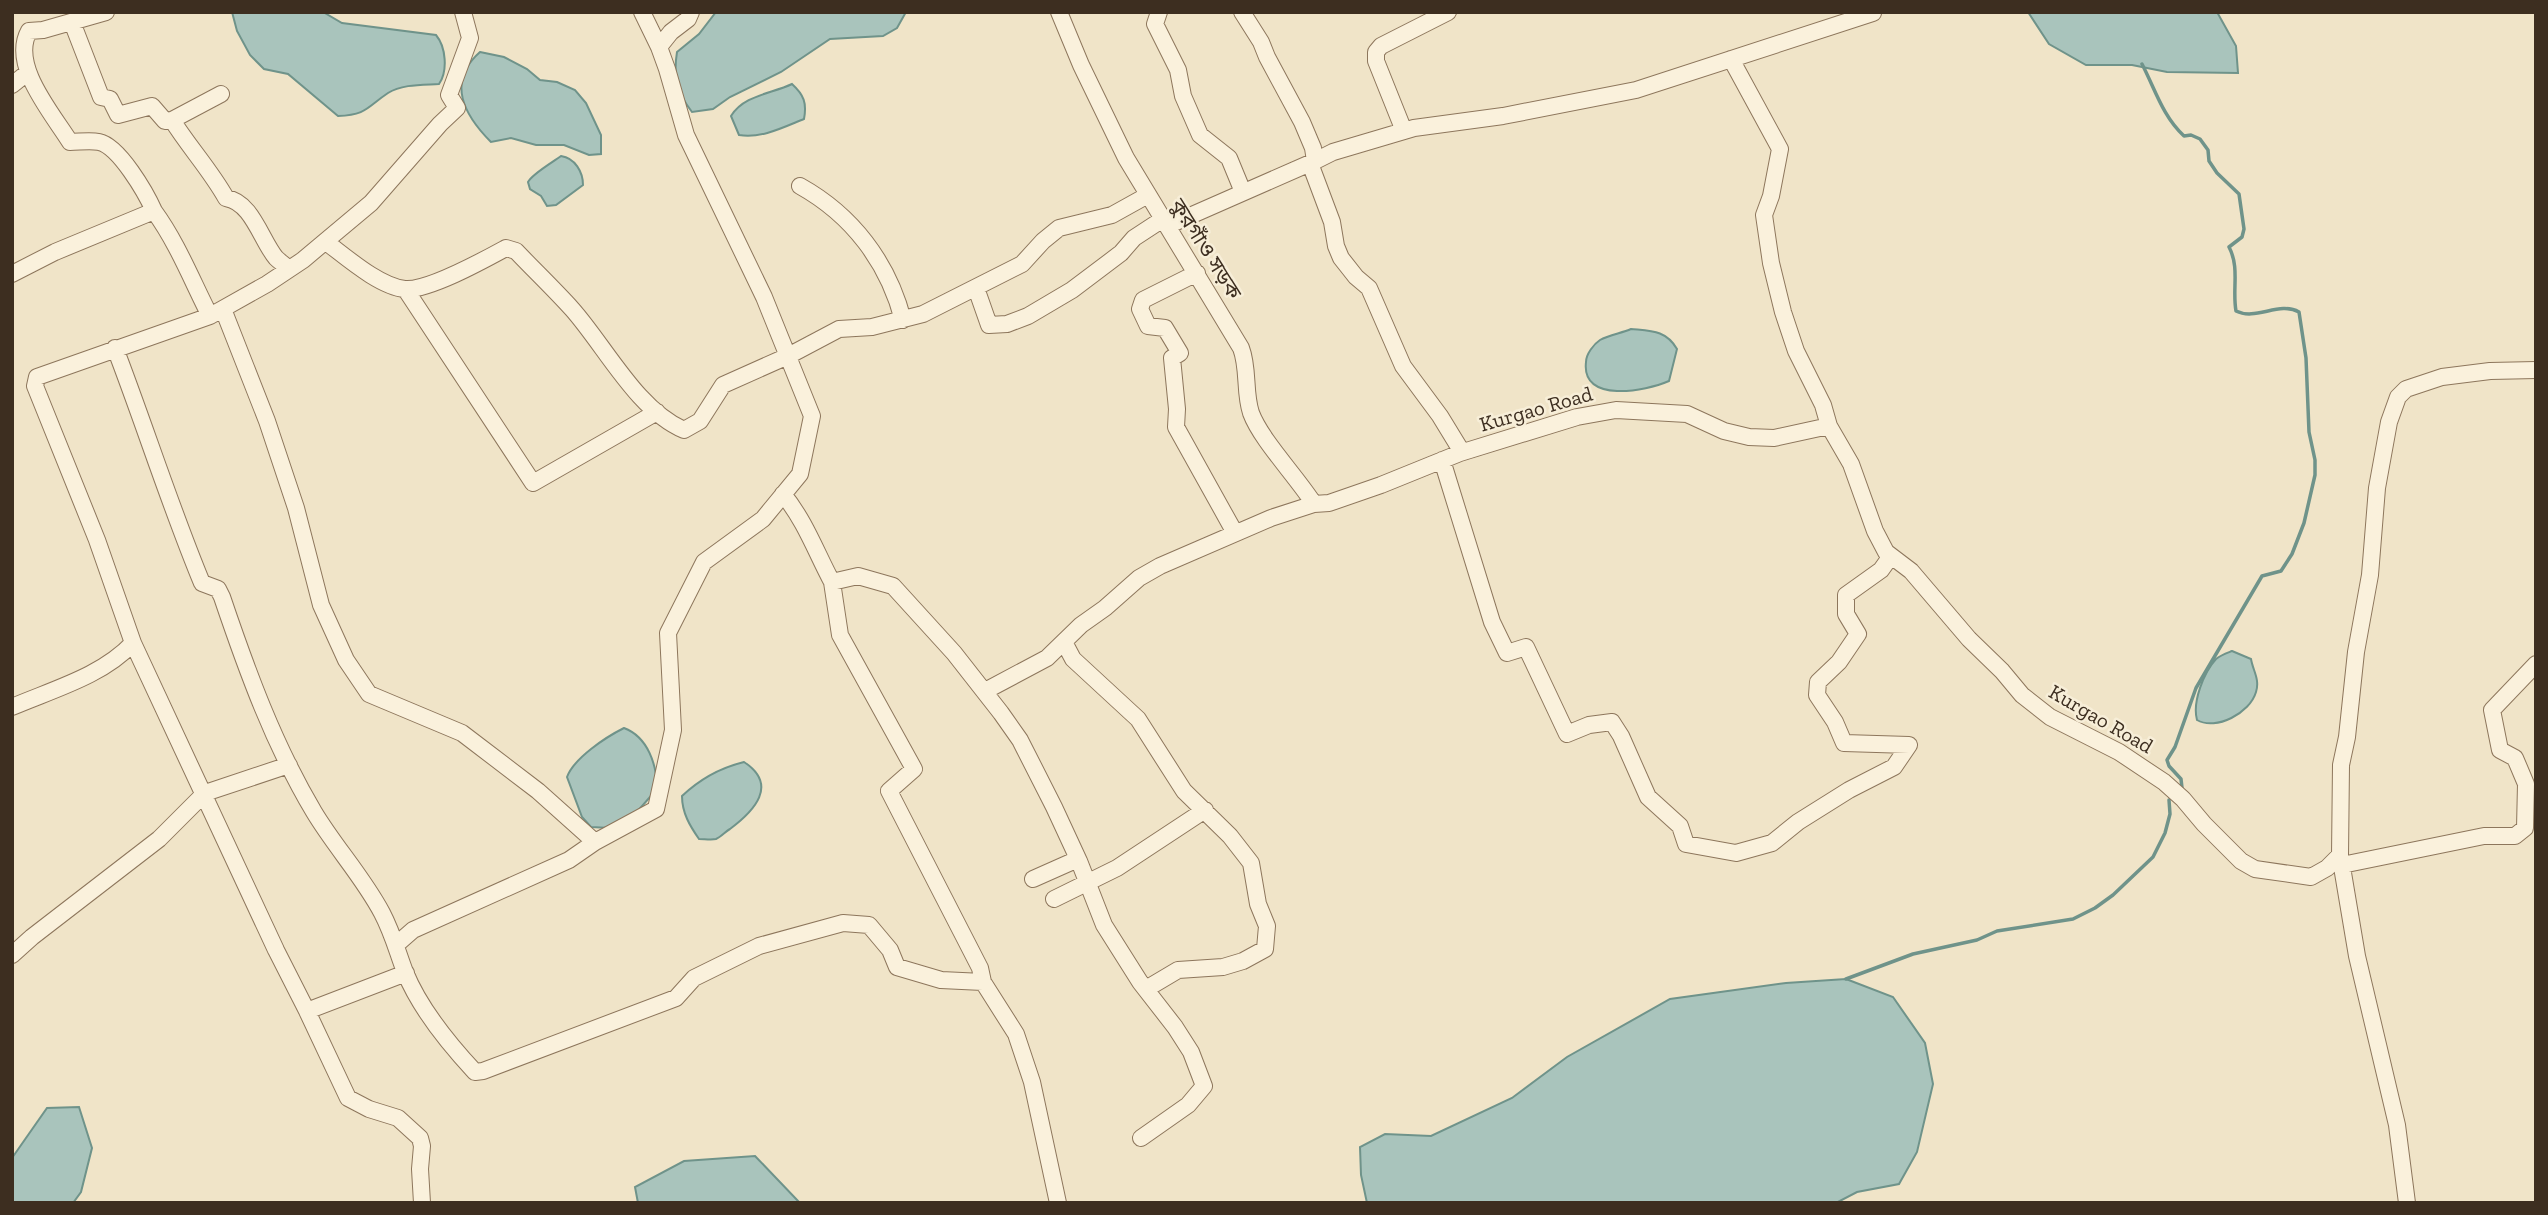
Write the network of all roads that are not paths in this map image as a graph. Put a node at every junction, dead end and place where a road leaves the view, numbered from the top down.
1 (106, 12) edge
2 (463, 12) edge
3 (642, 12) edge
4 (691, 12) edge
5 (1059, 12) edge
6 (1158, 12) edge
7 (1242, 12) edge
8 (1448, 12) edge
9 (1873, 13) edge
10 (72, 22) junction
11 (659, 47) junction
12 (1731, 59) junction
13 (27, 73) junction
14 (12, 85) edge
15 (220, 94) dead end
16 (172, 120) junction
17 (1404, 131) junction
18 (1315, 161) junction
19 (800, 186) dead end
20 (1243, 192) junction
21 (1148, 195) junction
22 (154, 211) junction
23 (1165, 223) junction
24 (326, 242) junction
25 (289, 269) junction
26 (1197, 273) junction
27 (12, 274) edge
28 (976, 288) junction
29 (406, 290) junction
30 (217, 313) junction
31 (903, 320) junction
32 (115, 348) junction
33 (788, 356) junction
34 (2536, 370) edge
35 (657, 412) junction
36 (1829, 426) junction
37 (1462, 452) junction
38 (1442, 460) junction
39 (783, 494) junction
40 (1314, 504) junction
41 (1235, 533) junction
42 (1891, 556) junction
43 (832, 582) junction
44 (1064, 642) junction
45 (133, 643) junction
46 (2536, 664) edge
47 (985, 691) junction
48 (12, 707) edge
49 (289, 765) junction
50 (205, 793) junction
51 (1205, 810) junction
52 (595, 842) junction
53 (1078, 859) junction
54 (2341, 860) junction
55 (1033, 879) dead end
56 (1087, 881) junction
57 (1054, 899) dead end
58 (397, 944) junction
59 (12, 955) edge
60 (405, 973) junction
61 (983, 982) junction
62 (1146, 989) junction
63 (307, 1010) junction
64 (1141, 1138) dead end
65 (422, 1203) edge
66 (1058, 1203) edge
67 (2407, 1203) edge

1 - 10 street
2 - 24 street
3 - 11 street
4 - 11 street
5 - 21 street, কুরগাঁও সড়ক
6 - 20 street
7 - 18 street
8 - 17 street
9 - 12 street
10 - 13 street
10 - 16 street
11 - 33 street
12 - 17 street
12 - 36 street
13 - 14 street
13 - 22 street
15 - 16 street
16 - 25 street
17 - 18 street
18 - 20 street
18 - 37 street
19 - 31 street
20 - 23 street
21 - 23 street, কুরগাঁও সড়ক
21 - 28 street
22 - 27 street
22 - 30 street
23 - 26 street, কুরগাঁও সড়ক
23 - 28 street
24 - 25 street
24 - 29 street
25 - 30 street
26 - 40 street, কুরগাঁও সড়ক
26 - 41 street
28 - 31 street
29 - 35 street
29 - 35 street
30 - 32 street
30 - 52 street
31 - 33 street
32 - 45 street
32 - 49 street
33 - 35 street
33 - 39 street
34 - 54 street
36 - 37 street, Kurgao Road
36 - 42 street, Kurgao Road
37 - 38 street, Kurgao Road
38 - 40 street, Kurgao Road
38 - 42 street
39 - 43 street
39 - 52 street
40 - 41 street, Kurgao Road
41 - 44 street, Kurgao Road
42 - 54 street, Kurgao Road
43 - 47 street
43 - 61 street
44 - 47 street, Kurgao Road
44 - 51 street
45 - 48 street
45 - 50 street
46 - 54 street
47 - 53 street
49 - 50 street
49 - 58 street
50 - 59 street
50 - 63 street
51 - 56 street
51 - 62 street
52 - 58 street
53 - 55 street
53 - 56 street
54 - 67 street
56 - 57 street
56 - 62 street
58 - 60 street
60 - 61 street
60 - 63 street
61 - 66 street
62 - 64 street
63 - 65 street

